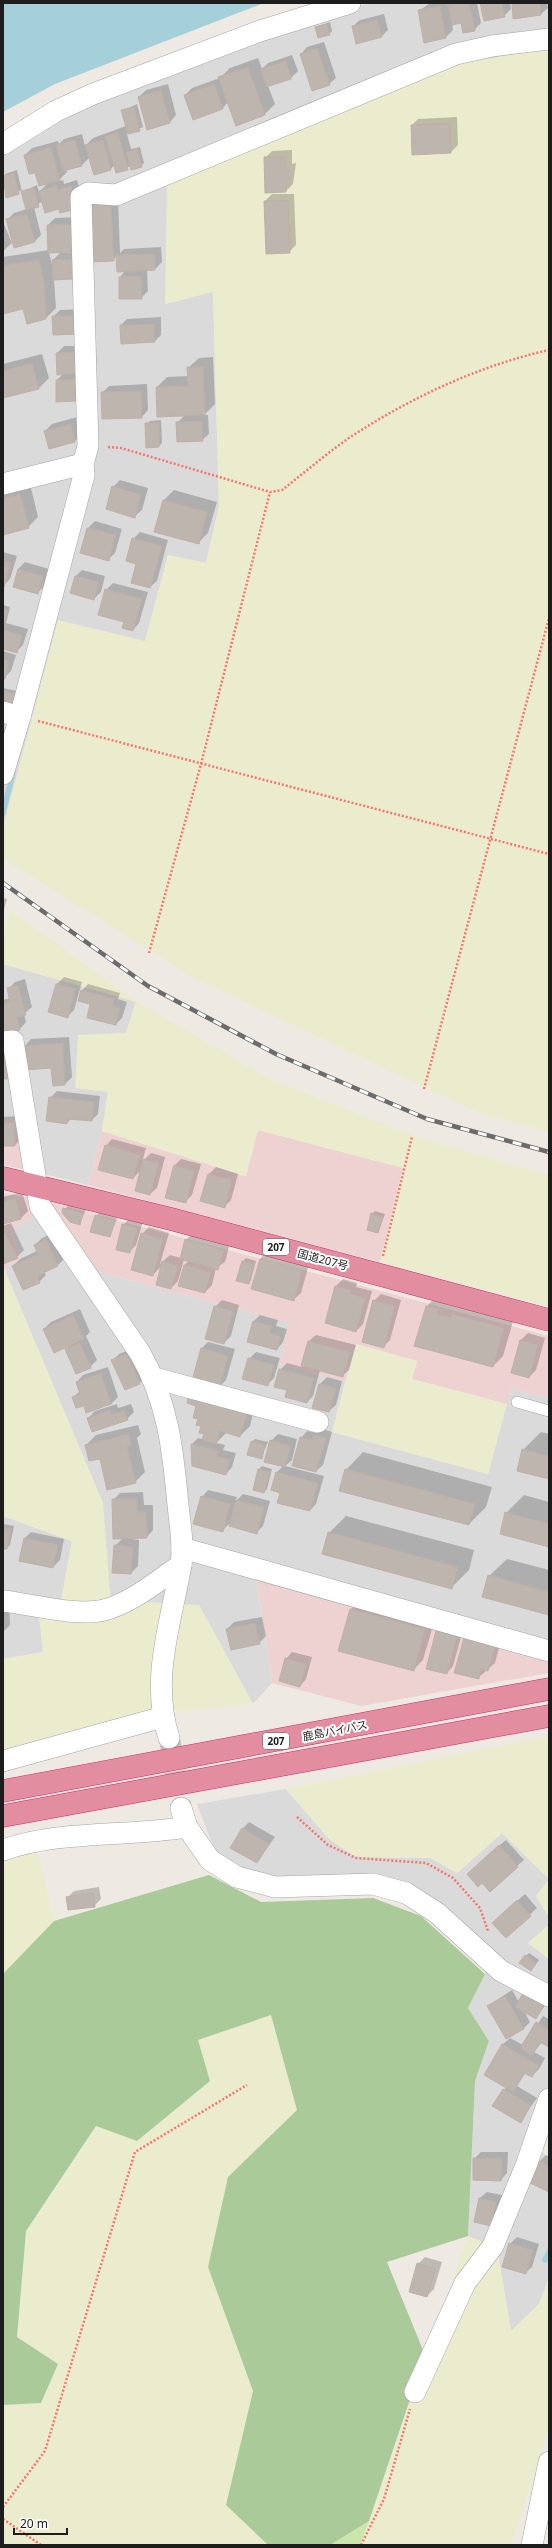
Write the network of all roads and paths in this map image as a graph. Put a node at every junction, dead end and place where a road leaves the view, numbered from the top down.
1 (350, 3) edge
2 (549, 39) edge
3 (3, 144) edge
4 (549, 350) edge
5 (85, 464) junction
6 (3, 484) edge
7 (270, 492) junction
8 (549, 618) edge
9 (20, 716) edge
10 (201, 764) junction
11 (3, 774) edge
12 (490, 840) junction
13 (549, 854) edge
14 (148, 953) dead end
15 (3, 1042) edge
16 (424, 1089) dead end
17 (412, 1137) dead end
18 (3, 1178) edge
19 (37, 1185) junction
20 (379, 1274) junction
21 (549, 1320) edge
22 (154, 1378) junction
23 (517, 1402) dead end
24 (549, 1411) edge
25 (318, 1422) dead end
26 (182, 1557) junction
27 (3, 1601) edge
28 (549, 1651) edge
29 (549, 1689) edge
30 (549, 1716) edge
31 (162, 1717) junction
32 (169, 1738) tunnel mouth
33 (3, 1761) edge
34 (3, 1791) edge
35 (3, 1816) edge
36 (3, 1850) edge
37 (549, 1996) edge
38 (247, 2085) dead end
39 (549, 2099) edge
40 (415, 2392) joint
41 (549, 2462) edge
42 (3, 2507) edge
43 (3, 2519) edge
44 (41, 2545) edge
45 (361, 2545) edge
46 (532, 2545) edge

1 - 3 street
2 - 5 street
4 - 7 path
5 - 6 street
5 - 7 path
5 - 9 street
7 - 10 path
8 - 12 path
9 - 10 path
9 - 11 street
10 - 12 path
10 - 14 path
12 - 13 path
12 - 16 path
15 - 19 street
17 - 20 path
18 - 19 highway, 国道207号 / 207
19 - 20 highway, 国道207号 / 207
19 - 22 street
20 - 21 highway, 国道207号 / 207
22 - 25 street
22 - 26 street
23 - 24 lane
26 - 27 street
26 - 28 street
26 - 31 street
29 - 34 highway, 鹿島バイパス / 207
30 - 35 highway, 207
31 - 32 street
31 - 33 street
36 - 37 street
38 - 42 path
39 - 40 street
40 - 45 path
41 - 46 street
43 - 44 path

